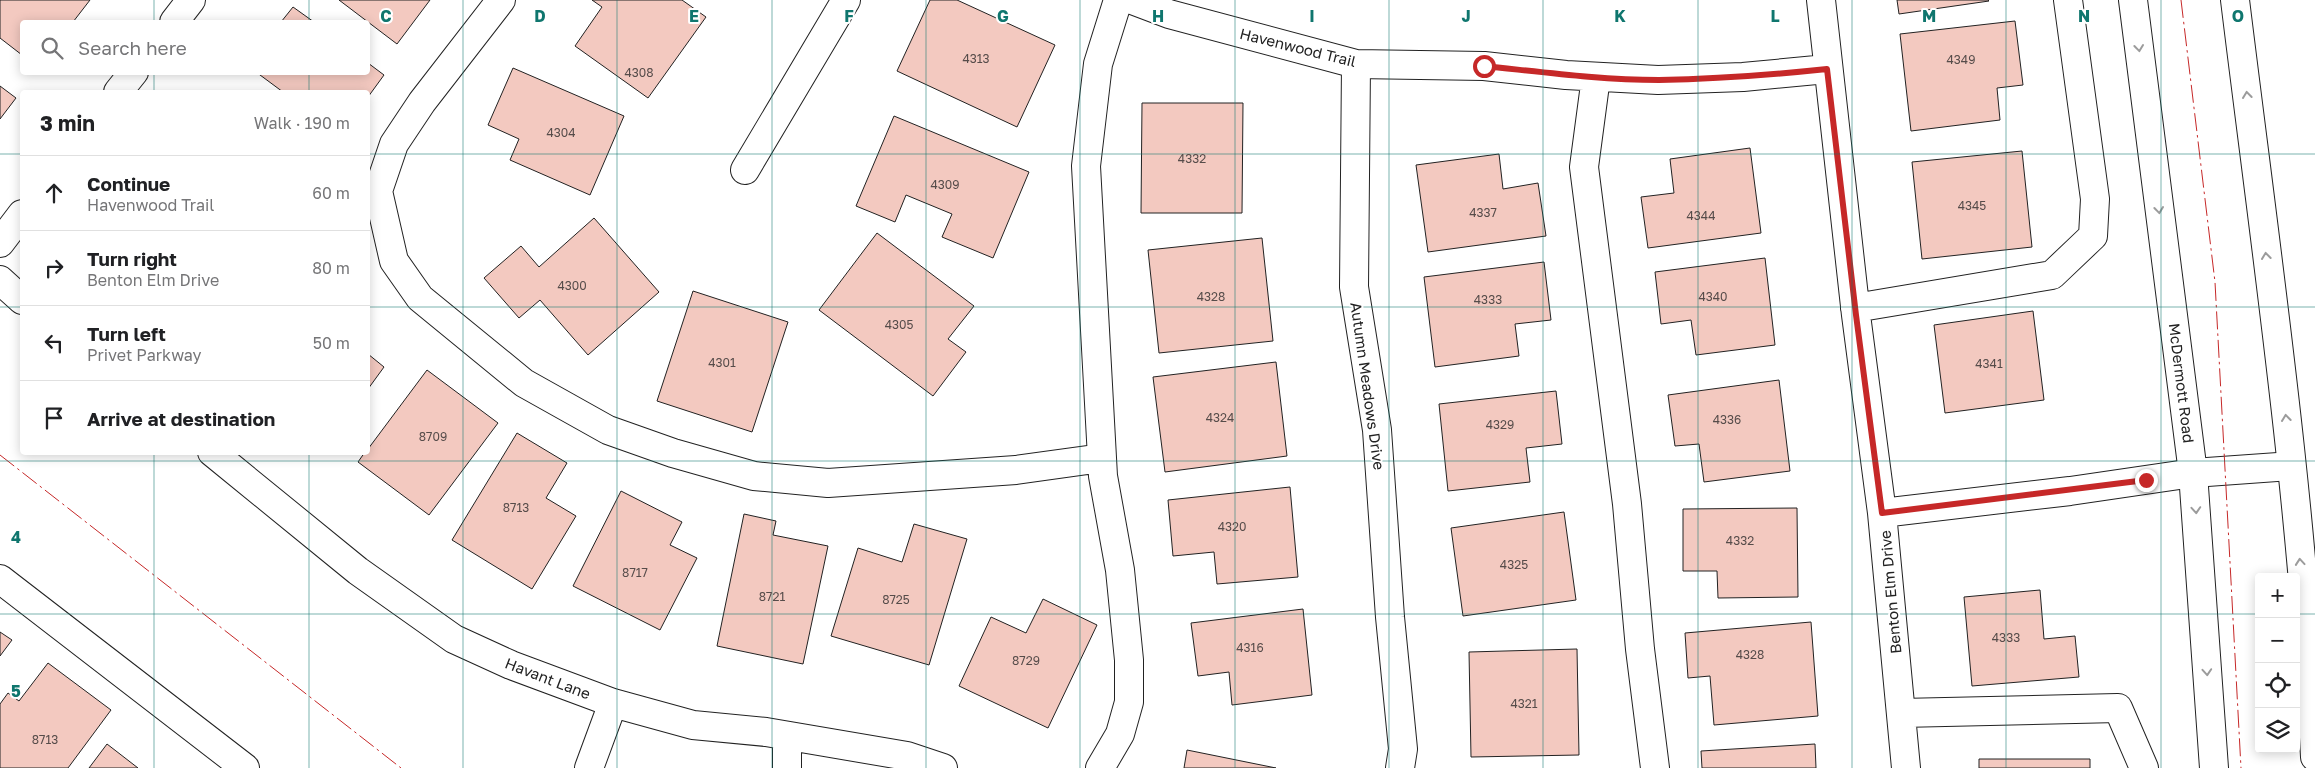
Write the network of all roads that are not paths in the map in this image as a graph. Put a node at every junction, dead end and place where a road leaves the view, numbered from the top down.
1 (191, 0) edge
2 (501, 0) edge
3 (846, 0) edge
4 (1118, 0) edge
5 (1132, 0) edge
6 (1821, 0) edge
7 (2068, 0) edge
8 (2133, 0) edge
9 (2235, 0) edge
10 (176, 20) edge
11 (1356, 64) junction
12 (1827, 69) junction
13 (132, 75) edge
14 (1596, 76) junction
15 (120, 90) edge
16 (745, 170) dead end
17 (20, 217) edge
18 (0, 243) edge
19 (0, 280) edge
20 (20, 298) edge
21 (1855, 308) junction
22 (216, 455) edge
23 (1102, 458) junction
24 (2292, 466) junction
25 (2193, 473) junction
26 (1882, 513) junction
27 (0, 579) edge
28 (613, 703) junction
29 (1901, 713) junction
30 (787, 736) junction
31 (2315, 757) edge
32 (245, 768) edge
33 (589, 768) edge
34 (787, 768) edge
35 (943, 768) edge
36 (1100, 768) edge
37 (1400, 768) edge
38 (1655, 768) edge
39 (1906, 768) edge
40 (2144, 768) edge
41 (2214, 768) edge

1 - 10 street
2 - 23 street
3 - 16 street
4 - 23 street
5 - 11 street, Havenwood Trail
6 - 12 street, Benton Elm Drive
7 - 21 street
8 -> 25 street, McDermott Road
24 -> 9 street
11 - 14 street, Havenwood Trail
11 - 37 street, Autumn Meadows Drive
12 - 14 street, Havenwood Trail
12 - 21 street, Benton Elm Drive
13 - 15 street
14 - 38 street
17 - 18 street
19 - 20 street
21 - 26 street, Benton Elm Drive
22 - 28 street, Havant Lane
23 - 36 street
24 - 25 street
31 -> 24 street
25 - 26 street
25 -> 41 street, McDermott Road
26 - 29 street, Benton Elm Drive
27 - 32 street
28 - 30 street, Havant Lane
28 - 33 street
29 - 39 street, Benton Elm Drive
29 - 40 street
30 - 34 street
30 - 35 street, Havant Lane

